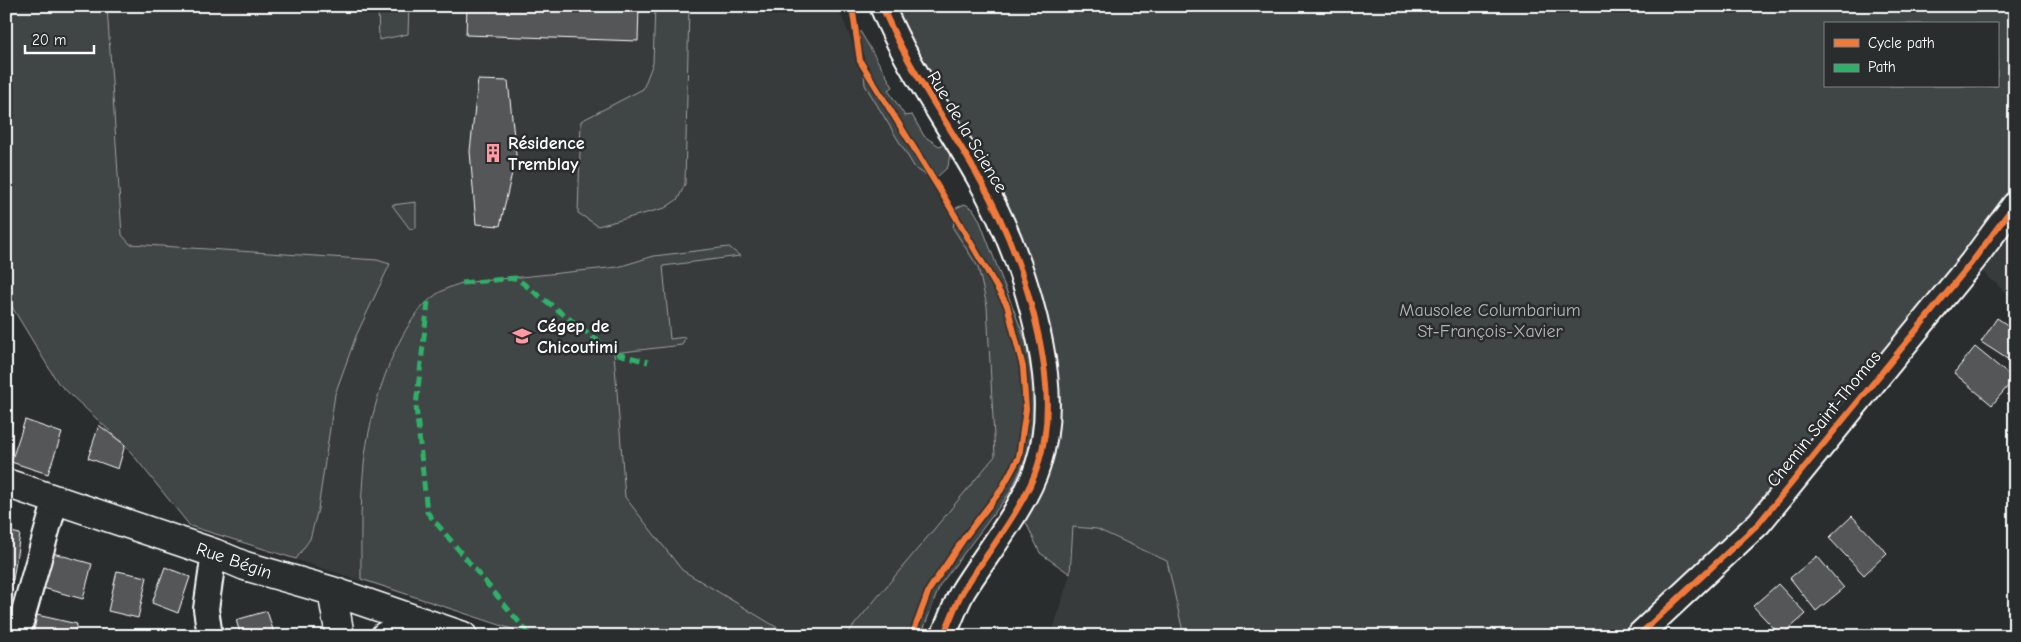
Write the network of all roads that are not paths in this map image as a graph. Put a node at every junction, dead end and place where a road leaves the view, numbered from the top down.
1 (882, 6) edge
2 (2015, 204) edge
3 (6, 483) edge
4 (56, 499) junction
5 (214, 553) junction
6 (332, 591) junction
7 (414, 620) junction
8 (17, 636) edge
9 (210, 636) edge
10 (340, 636) edge
11 (384, 636) edge
12 (463, 636) edge
13 (943, 636) edge
14 (1638, 636) edge

1 - 13 street, Rue de la Science
2 - 14 street, Chemin Saint-Thomas
3 - 4 street, Rue Bégin
4 - 5 street, Rue Bégin
4 - 8 street
5 - 6 street, Rue Bégin
5 - 9 street
6 - 7 street, Rue Bégin
6 - 10 street
7 - 11 street
7 - 12 street, Rue Bégin

